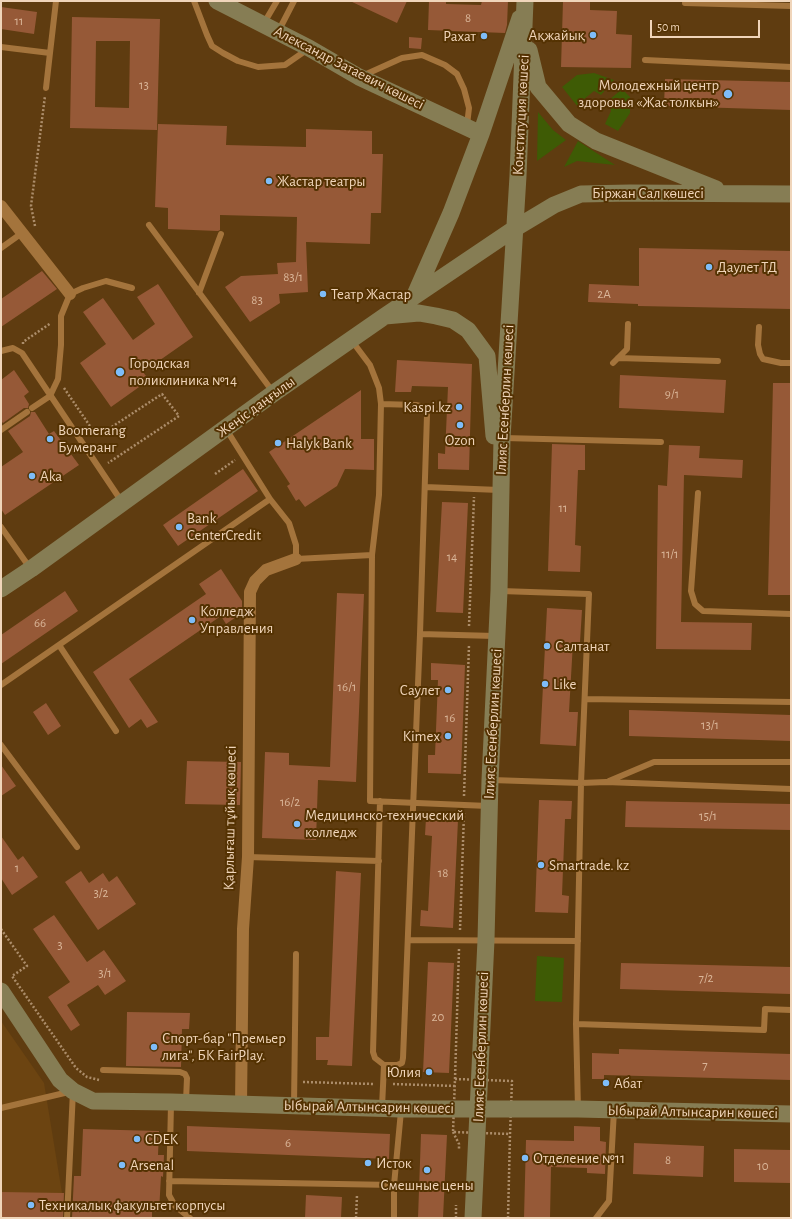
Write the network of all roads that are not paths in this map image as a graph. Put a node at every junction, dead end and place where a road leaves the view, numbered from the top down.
1 (56, 1) edge
2 (194, 1) edge
3 (217, 1) edge
4 (277, 1) edge
5 (294, 1) edge
6 (525, 1) edge
7 (754, 3) edge
8 (685, 4) dead end
9 (791, 6) edge
10 (263, 24) junction
11 (525, 30) junction
12 (278, 32) junction
13 (1, 47) edge
14 (309, 48) junction
15 (50, 53) junction
16 (645, 60) dead end
17 (791, 67) edge
18 (359, 77) junction
19 (46, 88) road end
20 (474, 131) junction
21 (725, 193) junction
22 (791, 194) edge
23 (1, 206) edge
24 (149, 225) dead end
25 (514, 229) junction
26 (22, 233) junction
27 (221, 234) dead end
28 (1, 248) edge
29 (132, 288) dead end
30 (199, 292) junction
31 (70, 294) junction
32 (415, 296) junction
33 (385, 316) junction
34 (628, 324) dead end
35 (759, 327) dead end
36 (351, 339) junction
37 (1, 351) edge
38 (618, 358) junction
39 (718, 361) dead end
40 (613, 363) dead end
41 (791, 363) edge
42 (274, 393) junction
43 (50, 396) junction
44 (381, 404) junction
45 (226, 429) junction
46 (1, 430) edge
47 (502, 438) junction
48 (661, 442) dead end
49 (501, 486) junction
50 (425, 487) junction
51 (698, 493) dead end
52 (270, 499) junction
53 (122, 503) junction
54 (1, 527) edge
55 (372, 556) junction
56 (296, 559) junction
57 (30, 569) junction
58 (1, 589) edge
59 (500, 591) junction
60 (791, 614) edge
61 (420, 634) junction
62 (497, 636) junction
63 (59, 645) junction
64 (1, 685) edge
65 (585, 699) junction
66 (791, 702) edge
67 (116, 731) dead end
68 (1, 745) edge
69 (791, 762) edge
70 (490, 780) junction
71 (606, 782) junction
72 (581, 783) junction
73 (791, 789) edge
74 (380, 801) junction
75 (414, 803) junction
76 (489, 806) junction
77 (77, 847) dead end
78 (248, 857) junction
79 (379, 861) junction
80 (408, 940) junction
81 (486, 940) junction
82 (578, 941) junction
83 (296, 954) dead end
84 (1, 991) edge
85 (791, 1010) edge
86 (576, 1024) junction
87 (384, 1065) junction
88 (103, 1070) dead end
89 (73, 1091) junction
90 (179, 1102) junction
91 (240, 1104) junction
92 (294, 1106) junction
93 (1, 1108) edge
94 (382, 1108) junction
95 (401, 1109) junction
96 (478, 1109) junction
97 (578, 1109) junction
98 (614, 1110) junction
99 (791, 1114) edge
100 (169, 1181) junction
101 (394, 1186) junction
102 (67, 1218) edge
103 (190, 1218) edge
104 (394, 1218) edge
105 (473, 1218) edge
106 (596, 1218) edge

1 - 15 lane
2 - 14 lane
3 - 10 main road, Александр Затаевич көшесі
4 - 10 lane
5 - 12 lane
6 - 11 main road, Конституция көшесі
6 - 20 main road
7 - 8 lane
7 - 9 lane
10 - 12 main road, Александр Затаевич көшесі
11 - 21 main road
11 - 25 main road, Конституция көшесі
12 - 14 main road, Александр Затаевич көшесі
13 - 15 lane
14 - 18 main road, Александр Затаевич көшесі
15 - 19 lane
16 - 17 lane
18 - 20 main road, Александр Затаевич көшесі
18 - 20 lane
20 - 32 main road
21 - 22 main road, Біржан Сал көшесі
21 - 25 main road, Біржан Сал көшесі
23 - 26 street
24 - 30 lane
25 - 32 main road, Жеңіс даңғылы
25 - 47 main road, Ілияс Есенберлин көшесі
26 - 28 lane
26 - 31 street
27 - 30 lane
29 - 31 lane
30 - 42 lane
31 - 43 lane
32 - 33 main road, Жеңіс даңғылы
33 - 36 main road, Жеңіс даңғылы
33 - 49 main road
34 - 38 lane
35 - 41 lane
36 - 42 main road, Жеңіс даңғылы
36 - 44 lane
37 - 43 lane
38 - 39 lane
38 - 40 lane
42 - 45 main road, Жеңіс даңғылы
43 - 46 lane
43 - 53 lane
44 - 50 lane
44 - 55 lane
45 - 52 lane
45 - 53 main road, Жеңіс даңғылы
47 - 48 lane
47 - 49 main road, Ілияс Есенберлин көшесі
49 - 50 lane
49 - 59 main road, Ілияс Есенберлин көшесі
50 - 61 lane
51 - 60 lane
52 - 56 lane
52 - 63 lane
53 - 57 main road, Жеңіс даңғылы
54 - 57 lane
55 - 56 lane
55 - 74 lane
56 - 78 street, Қарлығаш тұйық көшесі
57 - 58 main road, Жеңіс даңғылы
59 - 62 main road, Ілияс Есенберлин көшесі
59 - 65 lane
61 - 62 lane
61 - 75 lane
62 - 70 main road, Ілияс Есенберлин көшесі
63 - 64 lane
63 - 67 lane
65 - 66 lane
65 - 72 lane
68 - 77 lane
69 - 71 lane
70 - 72 lane
70 - 76 main road, Ілияс Есенберлин көшесі
71 - 72 lane
71 - 73 lane
72 - 82 lane
74 - 75 lane
74 - 79 lane
75 - 76 lane
75 - 80 lane
76 - 81 main road, Ілияс Есенберлин көшесі
78 - 79 lane
78 - 91 street, Қарлығаш тұйық көшесі
79 - 87 lane
80 - 81 lane
80 - 87 lane
81 - 82 lane
81 - 96 main road, Ілияс Есенберлин көшесі
82 - 86 lane
83 - 92 lane
84 - 89 main road, Ыбырай Алтынсарин көшесі
85 - 86 lane
86 - 97 lane
87 - 94 lane
88 - 90 lane
89 - 90 main road, Ыбырай Алтынсарин көшесі
89 - 93 lane
89 - 102 lane
90 - 91 main road, Ыбырай Алтынсарин көшесі
90 - 100 lane
91 - 92 main road, Ыбырай Алтынсарин көшесі
92 - 94 main road, Ыбырай Алтынсарин көшесі
94 - 95 main road, Ыбырай Алтынсарин көшесі
95 - 96 main road, Ыбырай Алтынсарин көшесі
95 - 101 lane
96 - 97 main road, Ыбырай Алтынсарин көшесі
96 - 105 main road, Ілияс Есенберлин көшесі
97 - 98 main road, Ыбырай Алтынсарин көшесі
98 - 99 main road, Ыбырай Алтынсарин көшесі
98 - 106 lane
100 - 101 lane
100 - 103 lane
101 - 104 lane

